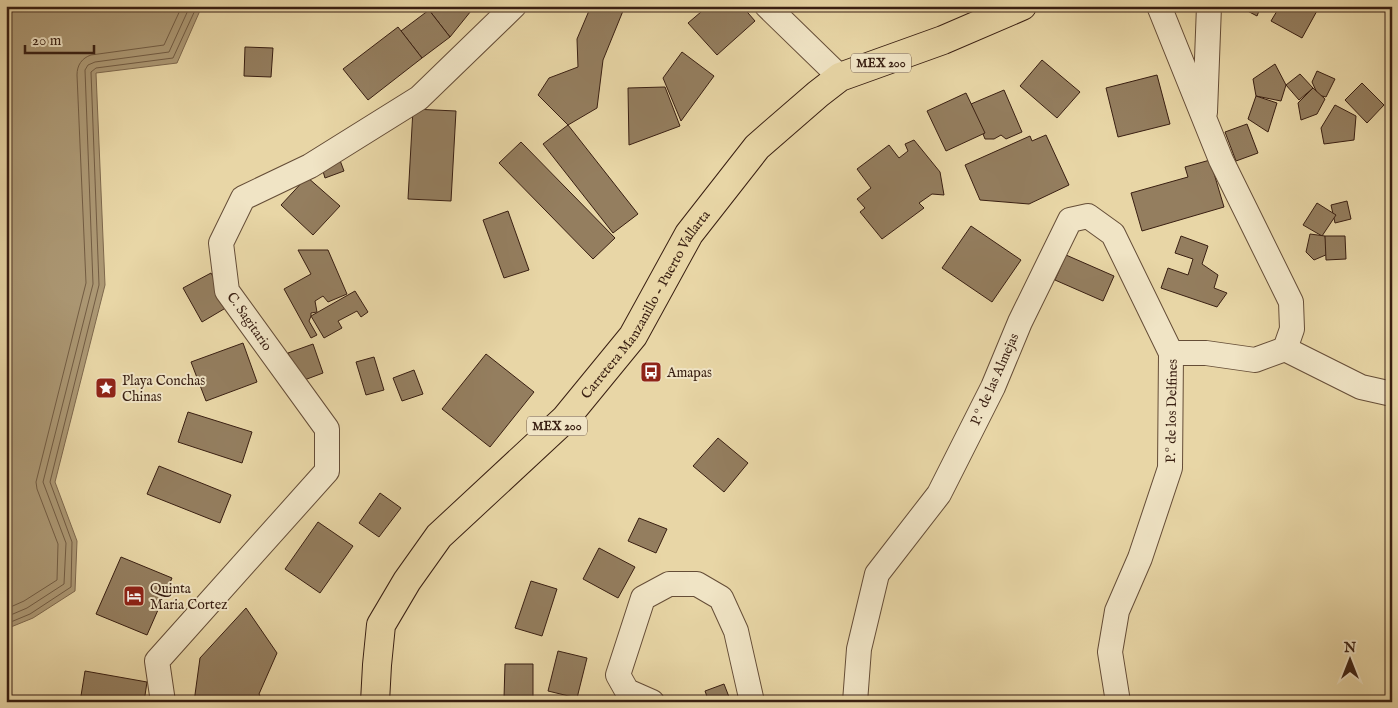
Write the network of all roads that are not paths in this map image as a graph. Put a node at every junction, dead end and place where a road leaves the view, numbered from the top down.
1 (514, 6) edge
2 (767, 6) edge
3 (1022, 6) edge
4 (1159, 6) edge
5 (1209, 6) edge
6 (840, 77) junction
7 (1205, 121) junction
8 (1285, 349) junction
9 (1171, 353) junction
10 (1392, 394) edge
11 (163, 702) edge
12 (375, 702) edge
13 (652, 702) edge
14 (752, 702) edge
15 (855, 702) edge
16 (1118, 702) edge

1 - 11 street, C. Sagitario
2 - 6 street
3 - 6 highway, Carretera Manzanillo - Puerto Vallarta / MEX 200
4 - 7 street
5 - 7 street
6 - 12 highway, Carretera Manzanillo - Puerto Vallarta / MEX 200
7 - 8 street
8 - 9 street, P.º de los Delfines
8 - 10 street
9 - 15 street, P.º de las Almejas
9 - 16 street, P.º de los Delfines
13 - 14 street

